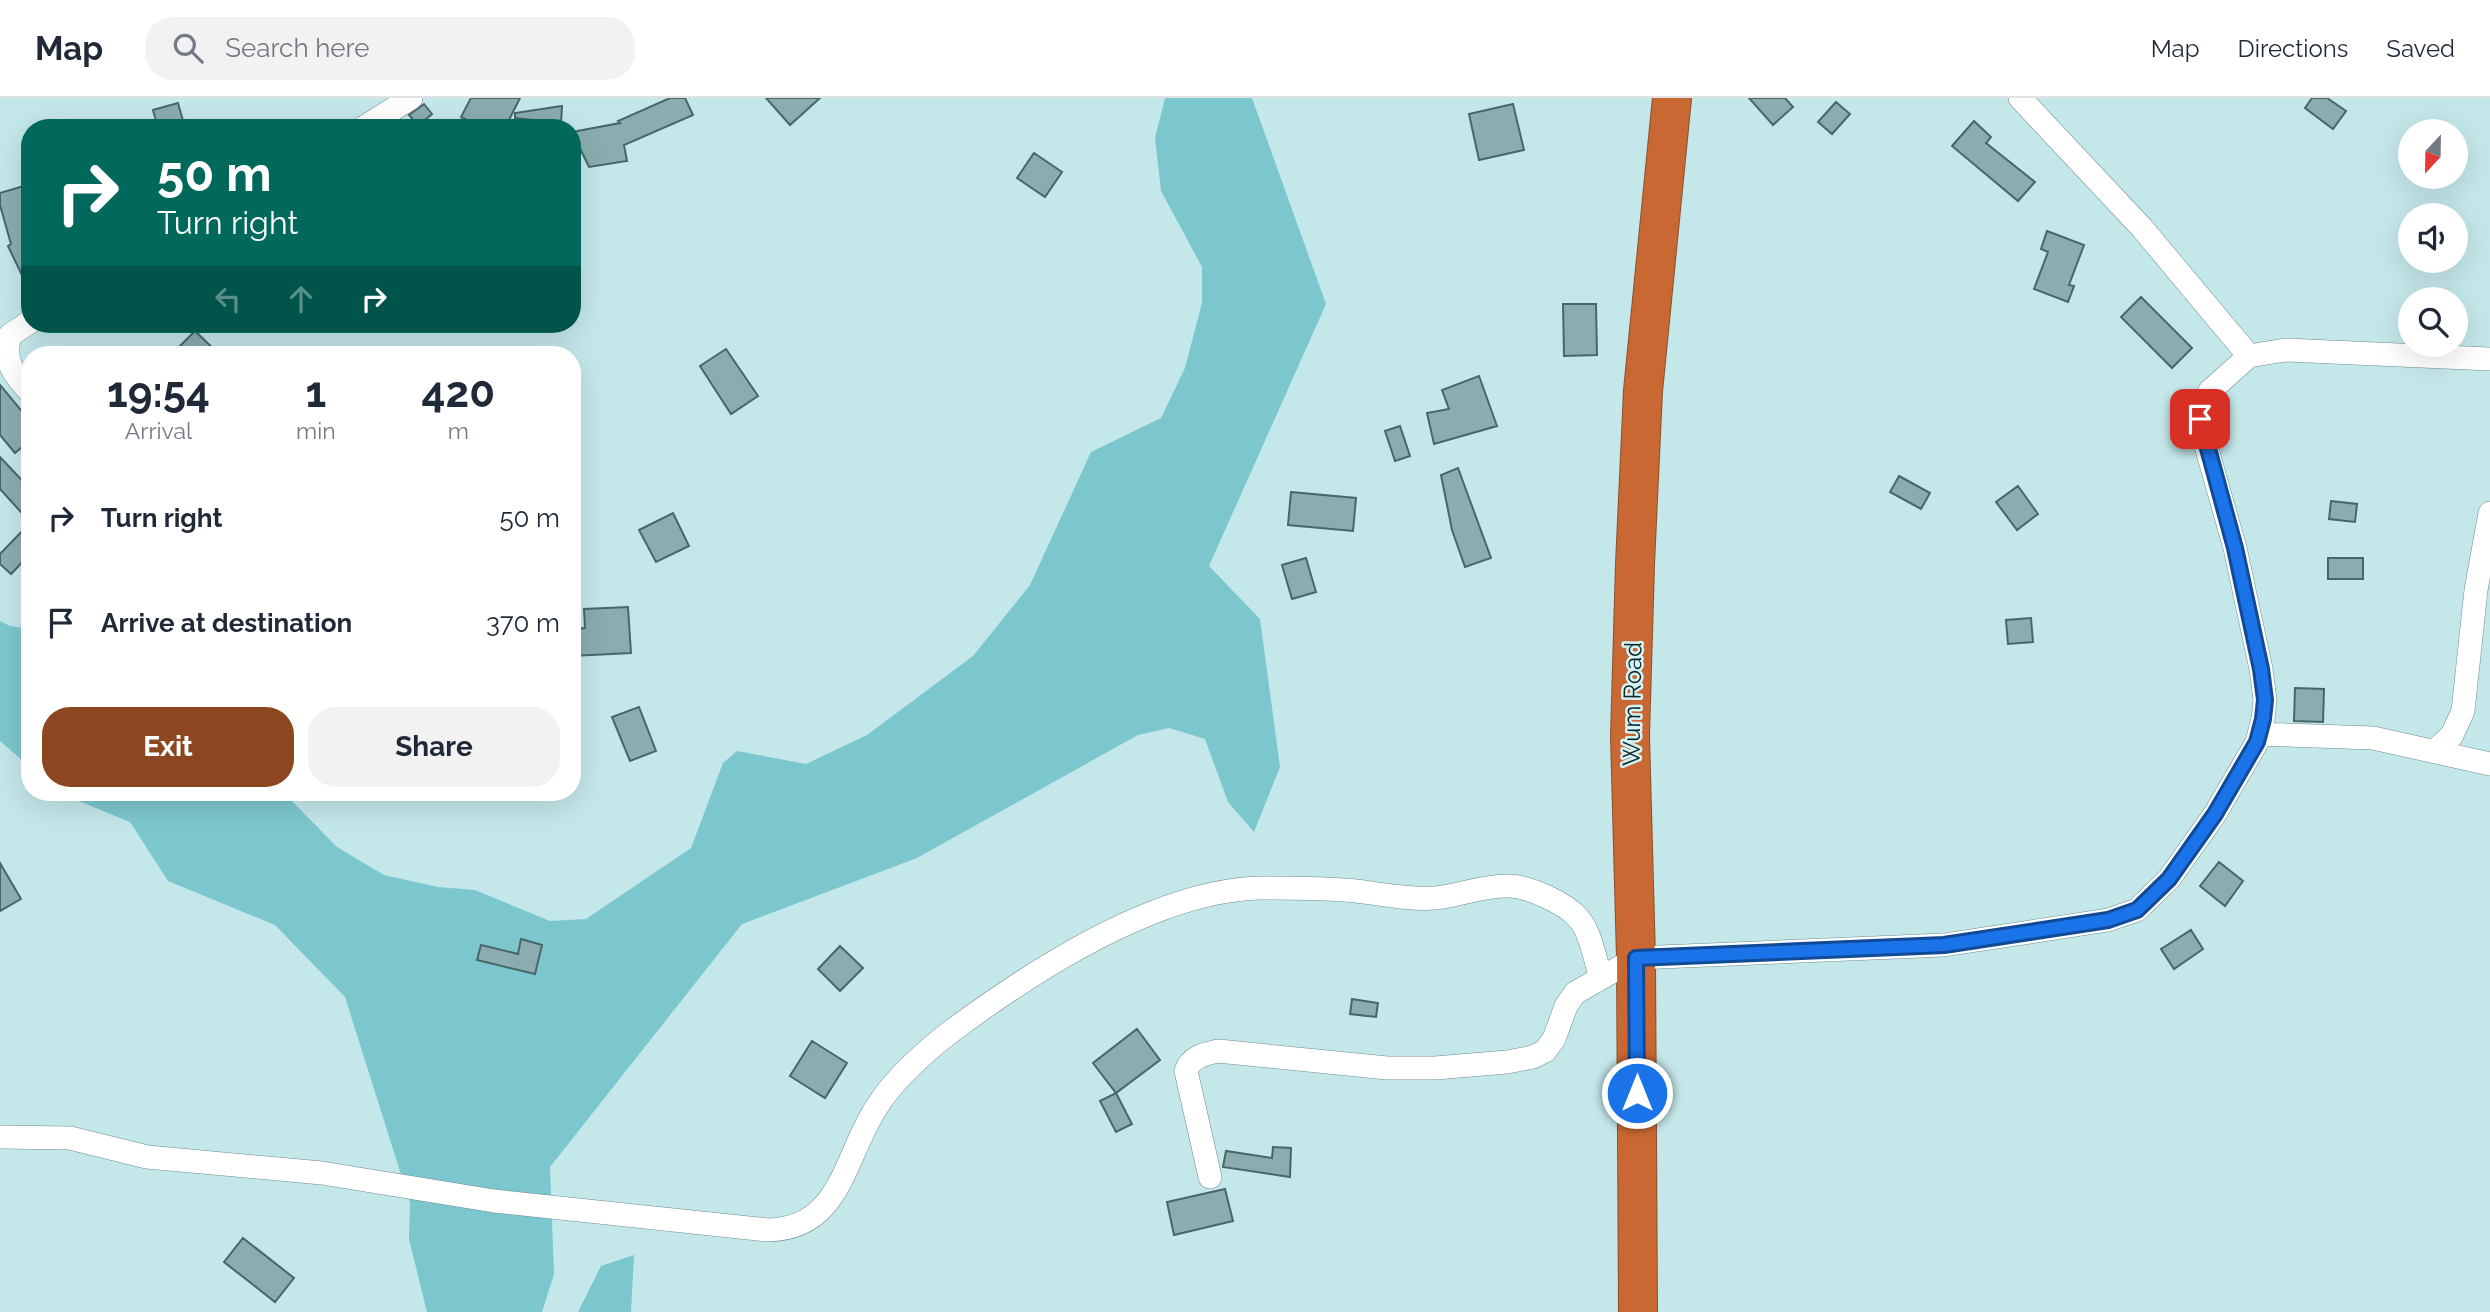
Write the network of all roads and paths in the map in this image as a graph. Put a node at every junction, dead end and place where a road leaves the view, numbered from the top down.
1 (411, 98) edge
2 (1672, 98) edge
3 (2020, 98) edge
4 (377, 119) edge
5 (21, 327) edge
6 (2249, 356) junction
7 (2490, 359) edge
8 (21, 381) edge
9 (2490, 513) edge
10 (2259, 734) junction
11 (2436, 750) junction
12 (2490, 764) edge
13 (1636, 958) junction
14 (1601, 978) junction
15 (0, 1137) edge
16 (1210, 1177) dead end
17 (1638, 1312) edge

1 - 4 street
2 - 13 highway, Wum Road
3 - 6 street
5 - 8 street
6 - 7 street
6 - 10 street
9 - 11 street
10 - 11 street
10 - 13 street
11 - 12 street
13 - 14 street
13 - 17 highway, Wum Road
14 - 15 street
14 - 16 street

